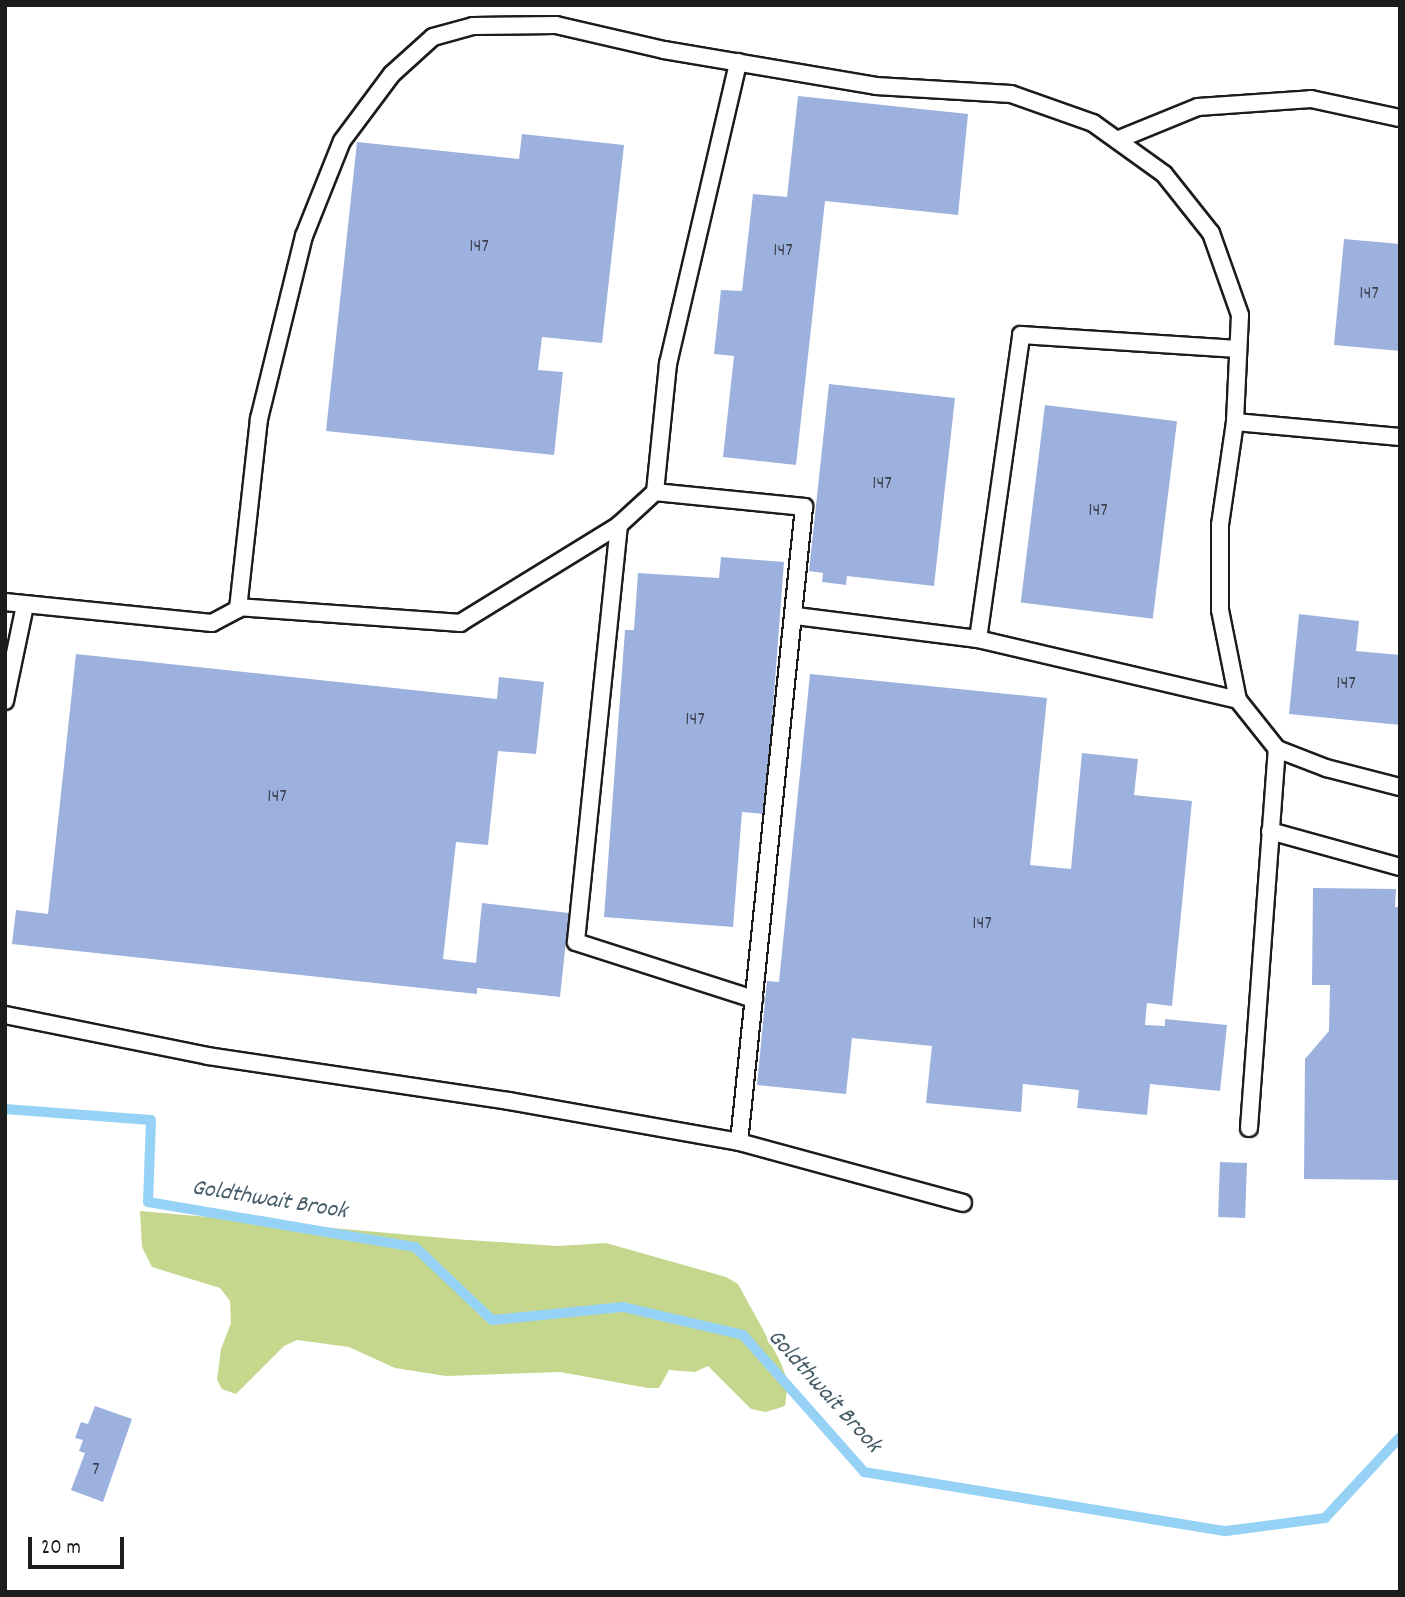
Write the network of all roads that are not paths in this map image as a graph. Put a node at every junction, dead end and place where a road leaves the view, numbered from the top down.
1 (738, 62) junction
2 (1400, 118) edge
3 (1117, 140) junction
4 (1238, 349) junction
5 (1235, 422) junction
6 (1400, 437) edge
7 (655, 492) junction
8 (619, 525) junction
9 (5, 602) edge
10 (25, 605) junction
11 (238, 607) junction
12 (796, 615) junction
13 (978, 639) junction
14 (1238, 700) junction
15 (5, 701) edge
16 (1277, 749) junction
17 (1400, 787) edge
18 (1270, 831) junction
19 (1400, 867) edge
20 (754, 999) junction
21 (5, 1015) edge
22 (1249, 1128) dead end
23 (739, 1142) junction
24 (963, 1203) dead end

1 - 3 lane
1 - 7 lane
1 - 11 lane
2 - 3 lane
3 - 4 lane
4 - 5 lane
4 - 13 lane
5 - 6 lane
5 - 14 lane
7 - 8 lane
7 - 12 lane
8 - 11 lane
8 - 20 lane
9 - 10 lane
10 - 11 lane
10 - 15 lane
12 - 13 lane
12 - 20 lane
13 - 14 lane
14 - 16 lane
16 - 17 lane
16 - 18 lane
18 - 19 lane
18 - 22 lane
20 - 23 lane
21 - 23 lane
23 - 24 lane

